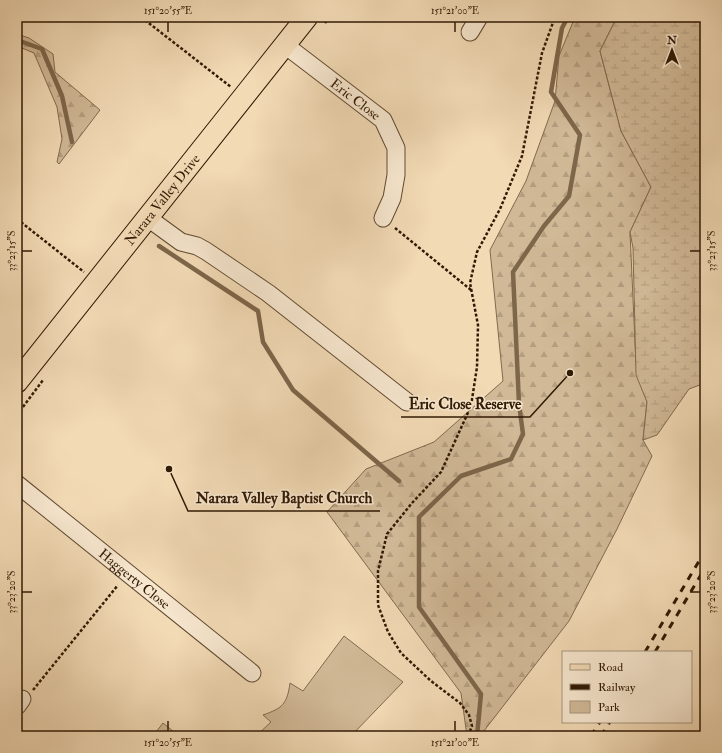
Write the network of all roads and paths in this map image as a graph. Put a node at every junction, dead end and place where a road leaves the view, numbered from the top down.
1 (141, 17) edge
2 (308, 17) edge
3 (479, 17) edge
4 (556, 17) edge
5 (470, 32) dead end
6 (286, 45) junction
7 (235, 83) dead end
8 (385, 215) joint
9 (148, 218) junction
10 (17, 219) edge
11 (97, 282) junction
12 (472, 290) junction
13 (17, 382) edge
14 (407, 402) dead end
15 (17, 484) edge
16 (128, 573) junction
17 (252, 673) dead end
18 (20, 703) edge
19 (468, 736) edge

1 - 7 path
2 - 6 main road, Narara Valley Drive
3 - 5 street
4 - 12 path
6 - 8 street, Eric Close
6 - 9 main road, Narara Valley Drive
8 - 12 path
9 - 11 main road, Narara Valley Drive
9 - 14 street
10 - 11 path
11 - 13 main road, Narara Valley Drive
12 - 19 path
15 - 16 street, Haggerty Close
16 - 17 street, Haggerty Close
16 - 18 path

